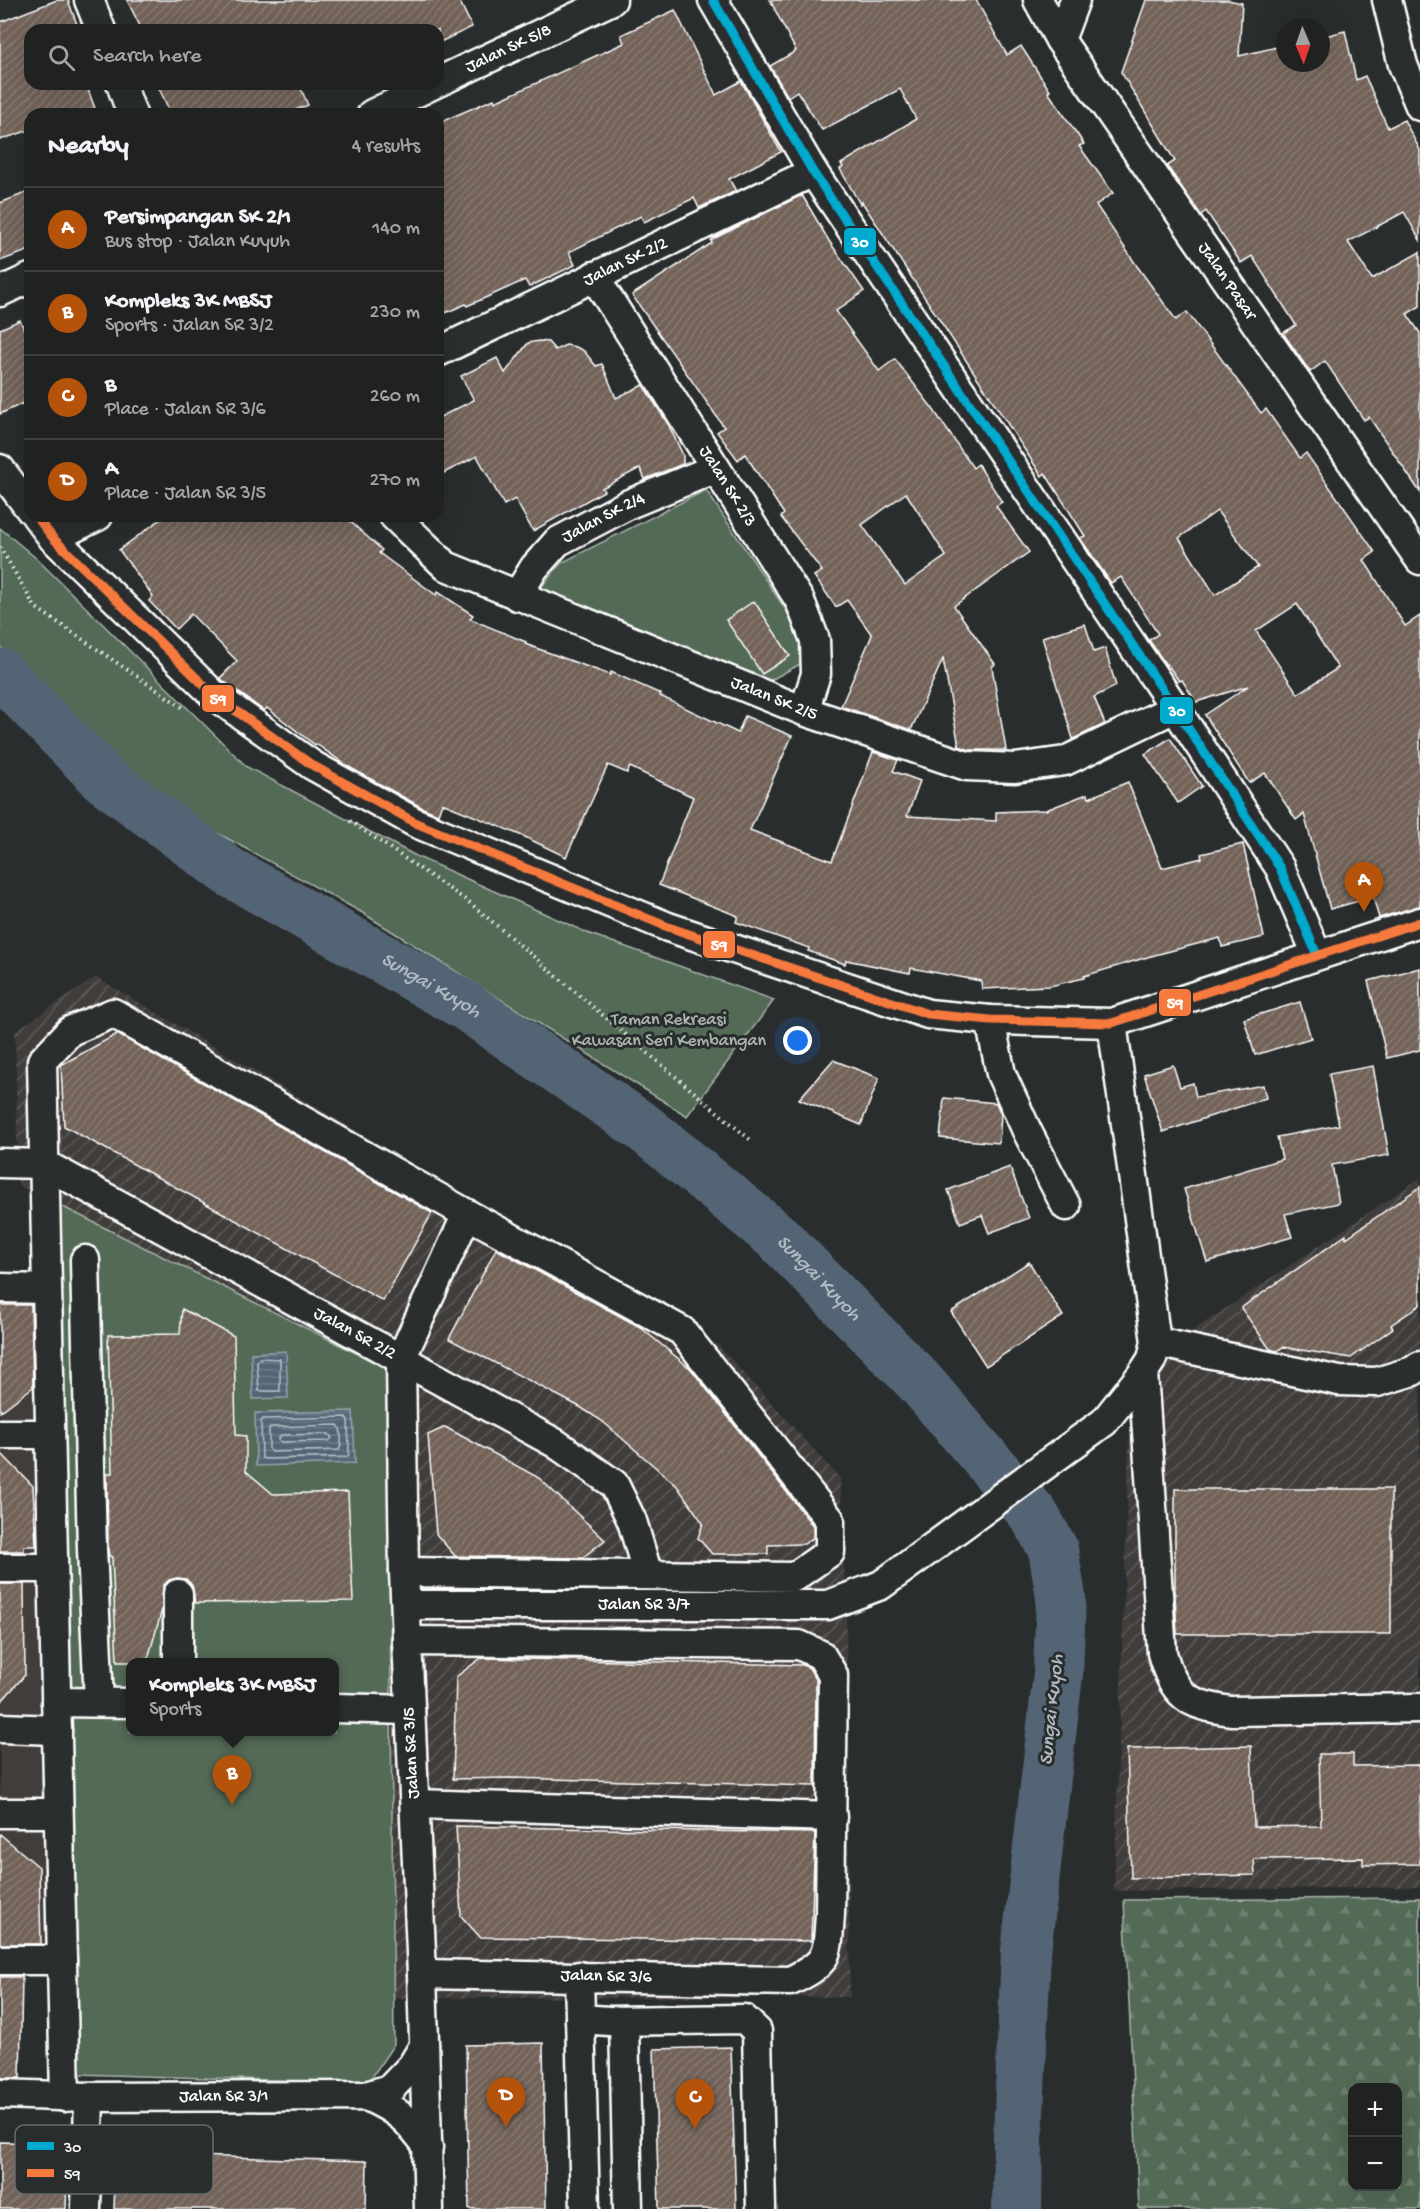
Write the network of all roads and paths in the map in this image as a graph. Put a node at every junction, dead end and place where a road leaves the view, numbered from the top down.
1 (89, 0) edge
2 (612, 0) edge
3 (713, 0) edge
4 (1038, 0) edge
5 (1075, 0) edge
6 (1387, 0) edge
7 (99, 24) edge
8 (1060, 40) junction
9 (444, 79) edge
10 (123, 90) edge
11 (422, 90) edge
12 (1420, 106) edge
13 (130, 108) edge
14 (384, 108) edge
15 (813, 172) junction
16 (594, 276) junction
17 (24, 281) edge
18 (0, 292) edge
19 (444, 349) edge
20 (0, 469) edge
21 (714, 469) junction
22 (24, 501) edge
23 (69, 522) edge
24 (400, 522) edge
25 (44, 527) edge
26 (0, 547) edge
27 (1420, 560) edge
28 (517, 596) junction
29 (1175, 708) junction
30 (804, 711) junction
31 (193, 714) dead end
32 (342, 815) dead end
33 (1420, 922) edge
34 (1317, 955) junction
35 (990, 1020) junction
36 (1112, 1023) junction
37 (753, 1142) dead end
38 (0, 1163) edge
39 (44, 1164) junction
40 (1066, 1206) dead end
41 (468, 1214) junction
42 (85, 1260) dead end
43 (0, 1288) edge
44 (47, 1289) junction
45 (1156, 1342) junction
46 (400, 1359) junction
47 (1420, 1366) edge
48 (1143, 1373) junction
49 (0, 1434) edge
50 (50, 1434) junction
51 (0, 1568) edge
52 (53, 1568) junction
53 (404, 1572) junction
54 (648, 1575) junction
55 (178, 1594) dead end
56 (406, 1605) junction
57 (407, 1641) junction
58 (178, 1658) edge
59 (56, 1702) junction
60 (99, 1702) junction
61 (126, 1703) edge
62 (339, 1708) edge
63 (1420, 1708) edge
64 (410, 1710) junction
65 (0, 1728) edge
66 (57, 1730) junction
67 (415, 1804) junction
68 (0, 1813) edge
69 (58, 1813) junction
70 (832, 1816) junction
71 (0, 1960) edge
72 (62, 1960) junction
73 (422, 1974) junction
74 (579, 1976) junction
75 (580, 2019) junction
76 (624, 2021) junction
77 (424, 2046) junction
78 (0, 2094) edge
79 (366, 2096) junction
80 (77, 2097) junction
81 (79, 2125) edge
82 (428, 2147) junction
83 (85, 2194) edge
84 (86, 2209) edge
85 (429, 2209) edge
86 (585, 2209) edge
87 (628, 2209) edge
88 (761, 2209) edge

1 - 7 street
2 - 9 street, Jalan SK 5/8
3 - 15 street
4 - 8 street, Jalan Pasar
5 - 8 street
6 - 12 street
8 - 27 street, Jalan Pasar
10 - 13 street
11 - 14 street
15 - 16 street, Jalan SK 2/2
15 - 29 street
16 - 19 street, Jalan SK 2/2
16 - 21 street, Jalan SK 2/3
17 - 18 street
20 - 22 street
21 - 28 street, Jalan SK 2/4
21 - 30 street, Jalan SK 2/3
23 - 25 street
24 - 28 street, Jalan SK 2/5
25 - 35 street
26 - 31 path
28 - 30 street, Jalan SK 2/5
29 - 30 street, Jalan SK 2/5
29 - 34 street
32 - 37 path
33 - 34 street
34 - 36 street
35 - 36 street
35 - 40 street
36 - 45 street
38 - 39 street, Jalan SR 2/2
39 - 41 street
39 - 44 street
39 - 46 street, Jalan SR 2/2
41 - 46 street
41 - 54 street
42 - 60 street
43 - 44 street
44 - 50 street
45 - 47 street
45 - 48 street
46 - 53 street, Jalan SR 3/5
46 - 54 street, Jalan SR 2/2
48 - 56 street, Jalan SR 3/7
48 - 63 street
49 - 50 street
50 - 52 street
51 - 52 street
52 - 59 street
53 - 54 street
53 - 56 street, Jalan SR 3/5
55 - 58 street
56 - 57 street, Jalan SR 3/5
57 - 64 street, Jalan SR 3/5
57 - 70 street
59 - 60 street
59 - 66 street
60 - 61 street
62 - 64 street
64 - 67 street, Jalan SR 3/5
65 - 66 street
66 - 69 street
67 - 70 street
67 - 73 street, Jalan SR 3/5
68 - 69 street
69 - 72 street
70 - 74 street, Jalan SR 3/6
71 - 72 street
72 - 80 street
73 - 74 street, Jalan SR 3/6
73 - 77 street, Jalan SR 3/5
74 - 75 street
75 - 76 street
75 - 86 street
76 - 87 street
76 - 88 street
77 - 79 street
77 - 82 street, Jalan SR 3/5
78 - 80 street, Jalan SR 3/1
79 - 80 street, Jalan SR 3/1
79 - 82 street, Jalan SR 3/1
80 - 81 street
82 - 85 street, Jalan SR 3/5
83 - 84 street

